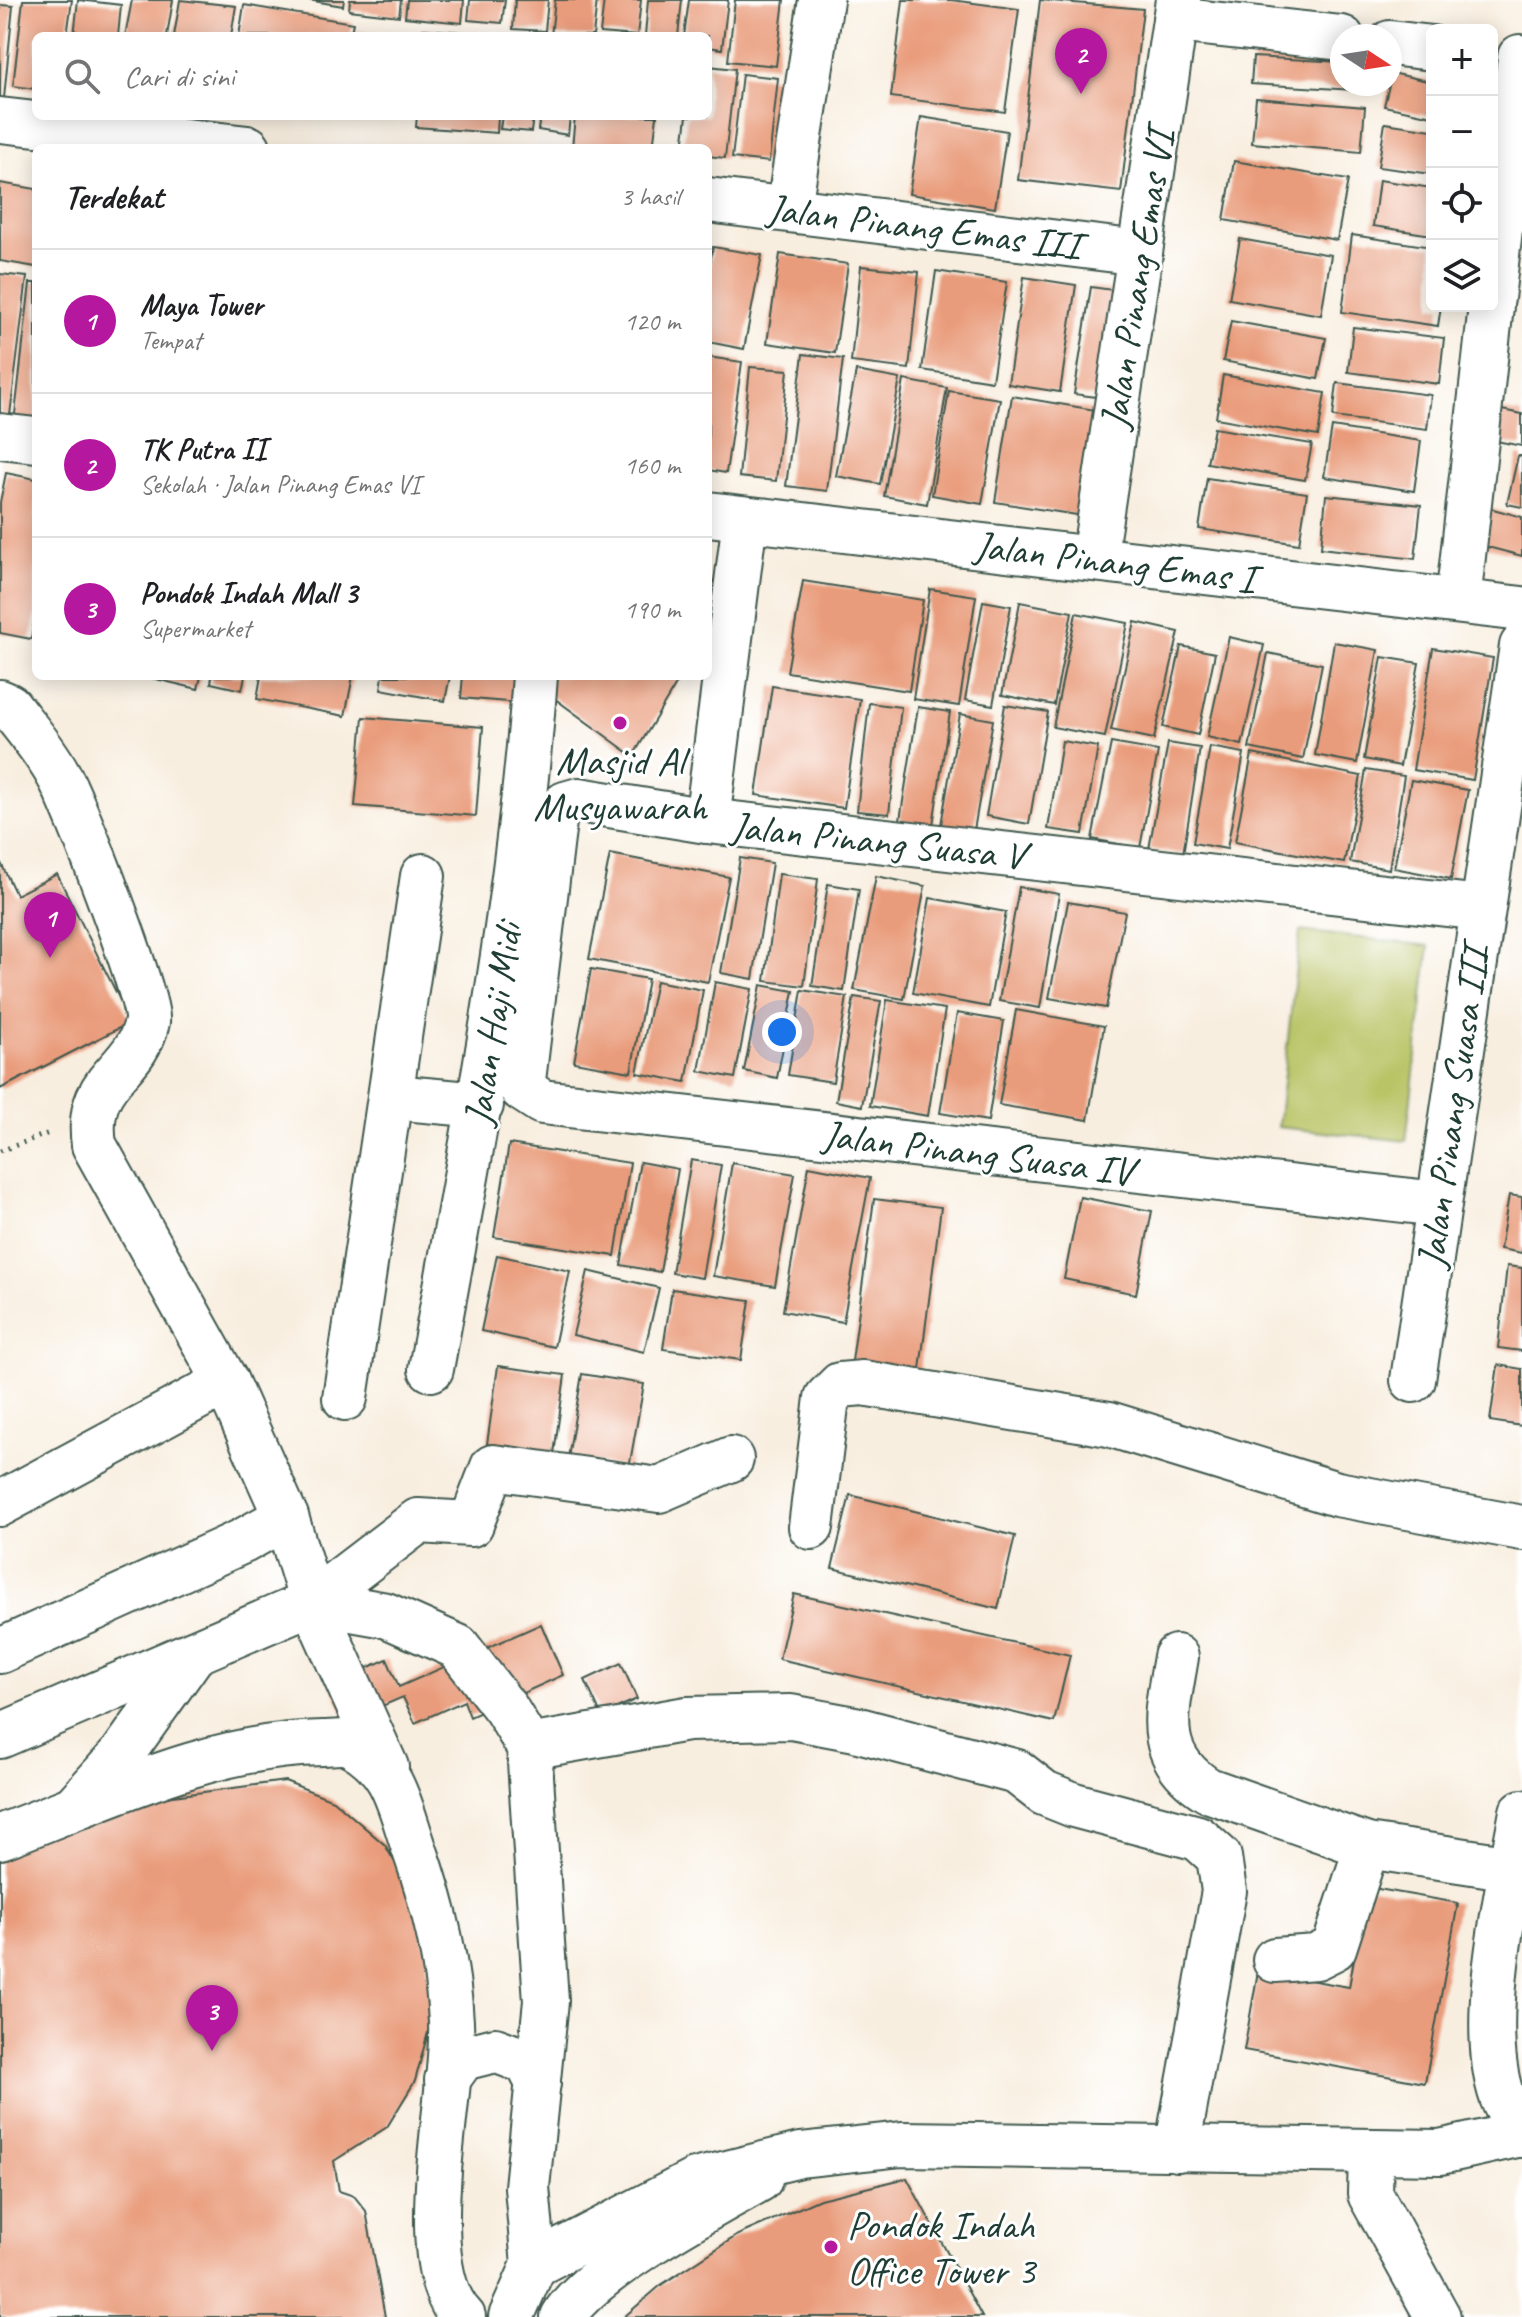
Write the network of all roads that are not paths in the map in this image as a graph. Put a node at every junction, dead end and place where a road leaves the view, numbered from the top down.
1 (821, 0) edge
2 (1176, 10) edge
3 (1330, 36) edge
4 (1402, 44) edge
5 (1426, 47) edge
6 (1511, 56) edge
7 (0, 120) edge
8 (213, 144) edge
9 (712, 200) edge
10 (789, 208) junction
11 (1497, 240) edge
12 (1140, 253) junction
13 (1490, 312) edge
14 (0, 436) edge
15 (32, 440) edge
16 (727, 516) edge
17 (1094, 558) junction
18 (1458, 601) junction
19 (1522, 609) edge
20 (1522, 646) edge
21 (535, 680) edge
22 (0, 702) edge
23 (707, 821) junction
24 (423, 876) dead end
25 (1482, 908) junction
26 (522, 1089) joint
27 (392, 1097) junction
28 (481, 1105) junction
29 (1438, 1204) junction
30 (431, 1369) dead end
31 (1413, 1380) dead end
32 (226, 1382) junction
33 (345, 1398) dead end
34 (731, 1459) dead end
35 (0, 1504) edge
36 (286, 1517) junction
37 (811, 1527) dead end
38 (1522, 1528) edge
39 (312, 1602) junction
40 (0, 1651) edge
41 (195, 1651) junction
42 (1176, 1657) dead end
43 (0, 1736) edge
44 (529, 1747) junction
45 (389, 1773) junction
46 (0, 1808) edge
47 (72, 1810) junction
48 (1522, 1812) edge
49 (0, 1837) edge
50 (1367, 1846) junction
51 (1512, 1868) junction
52 (1275, 1960) dead end
53 (447, 2080) junction
54 (538, 2083) junction
55 (1522, 2135) edge
56 (1177, 2149) junction
57 (1371, 2152) junction
58 (800, 2155) junction
59 (534, 2265) junction
60 (463, 2317) edge
61 (511, 2317) edge
62 (563, 2317) edge
63 (1438, 2317) edge

1 - 10 street
2 - 3 street
2 - 12 street, Jalan Pinang Emas VI
4 - 5 street
6 - 11 street
7 - 8 street
9 - 10 street, Jalan Pinang Emas III
10 - 12 street, Jalan Pinang Emas III
12 - 17 street, Jalan Pinang Emas VI
13 - 18 street
14 - 15 street
16 - 17 street, Jalan Pinang Emas I
16 - 23 street
17 - 18 street, Jalan Pinang Emas I
18 - 19 street, Jalan Pinang Emas I
20 - 25 street, Jalan Pinang Suasa III
21 - 28 street, Jalan Haji Midi
22 - 32 street
23 - 25 street, Jalan Pinang Suasa V
23 - 26 street, Jalan Pinang Suasa V
24 - 27 street
25 - 29 street, Jalan Pinang Suasa III
26 - 29 street, Jalan Pinang Suasa IV
27 - 28 street
27 - 33 street
28 - 30 street, Jalan Haji Midi
29 - 31 street, Jalan Pinang Suasa III
32 - 35 street
32 - 36 street
34 - 39 street
36 - 39 street
36 - 40 street
37 - 38 street
39 - 41 street
39 - 44 street
39 - 45 street
41 - 43 street
41 - 47 street
42 - 50 street
44 - 54 street
44 - 56 street
45 - 47 street
45 - 53 street
46 - 47 street
47 - 49 street
48 - 51 street
50 - 51 street
50 - 52 street
51 - 55 street
53 - 54 street
53 - 60 street
54 - 59 street
55 - 57 street
56 - 57 street
56 - 58 street
57 - 63 street
58 - 59 street
58 - 62 street
59 - 61 street

